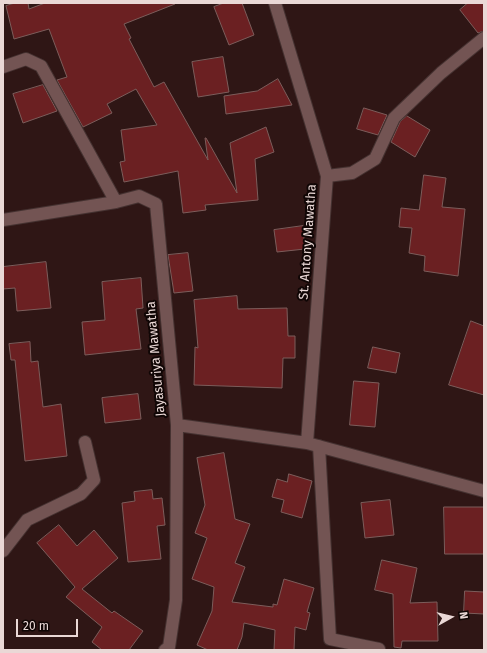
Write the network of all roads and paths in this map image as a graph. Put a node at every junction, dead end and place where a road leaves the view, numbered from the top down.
1 (275, 3) edge
2 (484, 38) edge
3 (3, 67) edge
4 (327, 176) junction
5 (116, 202) junction
6 (3, 220) edge
7 (177, 426) junction
8 (84, 442) dead end
9 (307, 443) junction
10 (320, 446) junction
11 (484, 491) edge
12 (3, 551) edge
13 (169, 649) edge
14 (379, 649) dead end

1 - 4 street, St. Antony Mawatha
2 - 4 street
3 - 5 street
4 - 9 street, St. Antony Mawatha
5 - 6 street, Jayasuriya Mawatha
5 - 7 street, Jayasuriya Mawatha
7 - 9 street, Jayasuriya Mawatha
7 - 13 street
8 - 12 street
9 - 10 street, Jayasuriya Mawatha
10 - 11 street, Jayasuriya Mawatha
10 - 14 street

